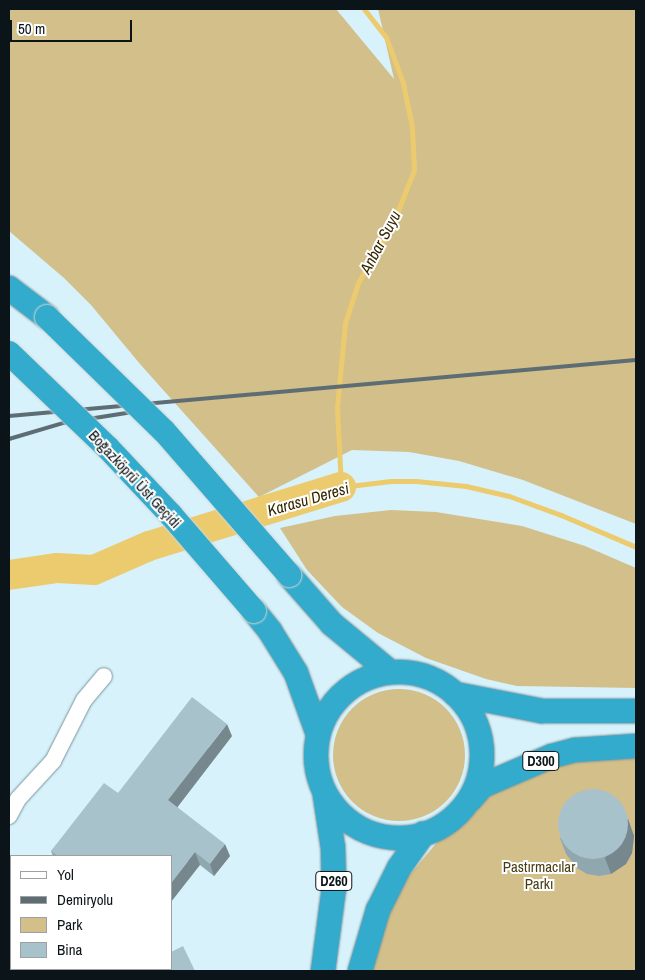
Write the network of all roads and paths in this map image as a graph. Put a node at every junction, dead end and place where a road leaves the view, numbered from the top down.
1 (9, 288) edge
2 (9, 353) edge
3 (390, 672) junction
4 (104, 676) dead end
5 (456, 694) junction
6 (636, 711) edge
7 (318, 734) junction
8 (636, 746) edge
9 (324, 791) junction
10 (460, 811) junction
11 (9, 816) edge
12 (423, 834) junction
13 (323, 971) edge
14 (360, 971) edge

1 - 3 highway, bridge
2 - 7 highway, Boğazköprü Üst Geçidi, bridge
3 - 5 highway
3 - 7 highway
4 - 11 lane
5 - 6 highway
5 - 10 highway
7 - 9 highway
8 - 10 highway, D300
9 - 12 highway
9 - 13 highway, D260
10 - 12 highway
12 - 14 highway

